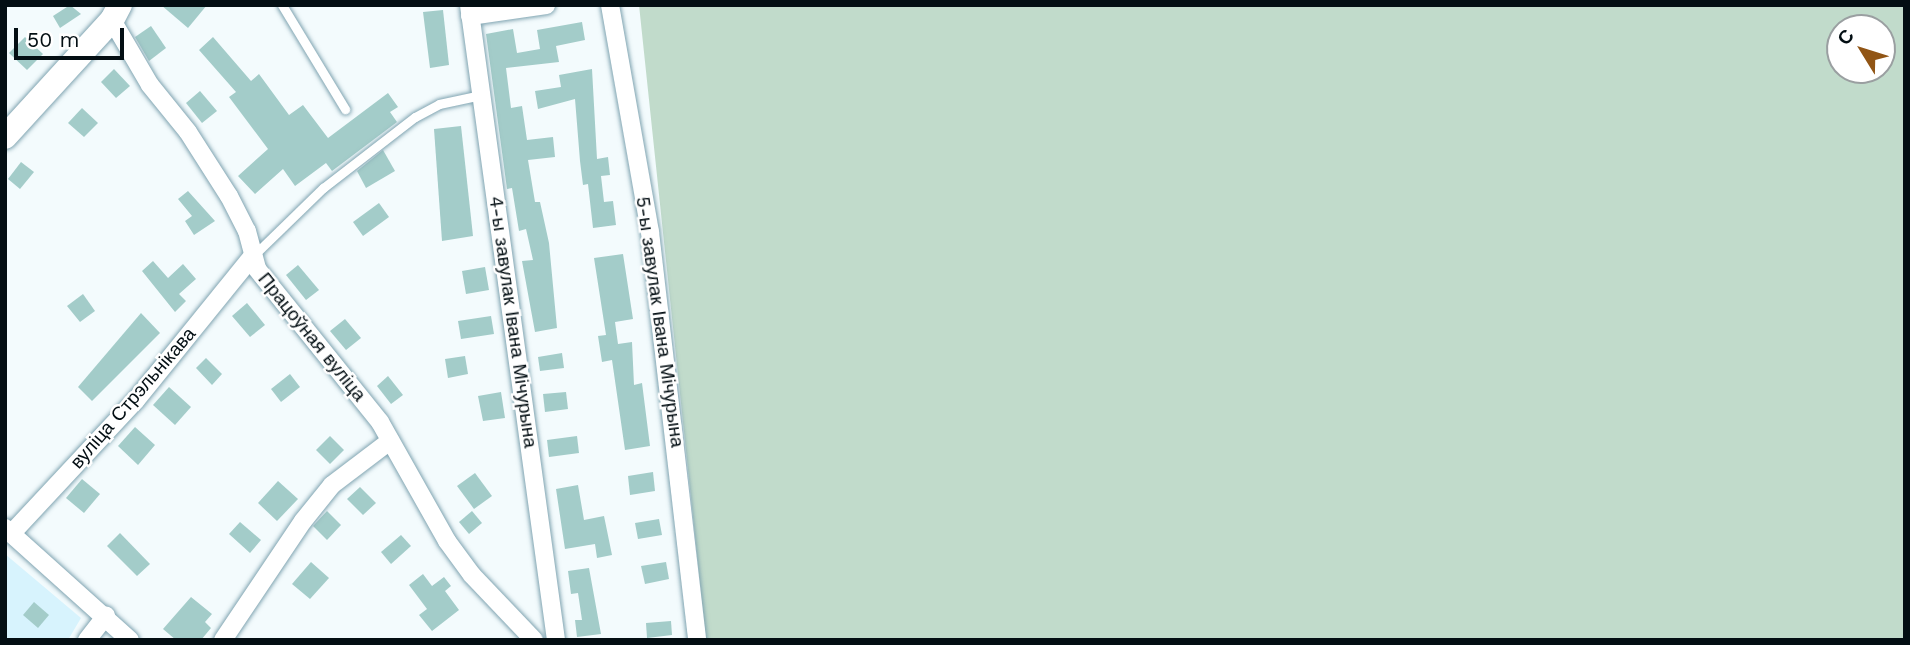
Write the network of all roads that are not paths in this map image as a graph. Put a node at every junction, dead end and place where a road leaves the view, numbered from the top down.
1 (282, 5) edge
2 (546, 5) edge
3 (610, 5) edge
4 (470, 11) edge
5 (116, 13) edge
6 (481, 95) junction
7 (345, 110) dead end
8 (5, 137) edge
9 (251, 258) junction
10 (390, 441) junction
11 (7, 535) edge
12 (106, 616) junction
13 (555, 632) edge
14 (531, 637) edge
15 (87, 640) edge
16 (130, 640) edge
17 (223, 640) edge
18 (697, 640) edge

1 - 7 lane
2 - 4 street
3 - 18 street, 5-ы завулак Івана Мічурына
4 - 6 street, 4-ы завулак Івана Мічурына
5 - 8 street
5 - 9 street, Працоўная вуліца
6 - 9 lane
6 - 13 street, 4-ы завулак Івана Мічурына
9 - 10 street, Працоўная вуліца
9 - 11 street, вуліца Стрэльнікава
10 - 14 street, Працоўная вуліца
10 - 17 street
11 - 12 street
12 - 15 street
12 - 16 street
13 - 14 street

